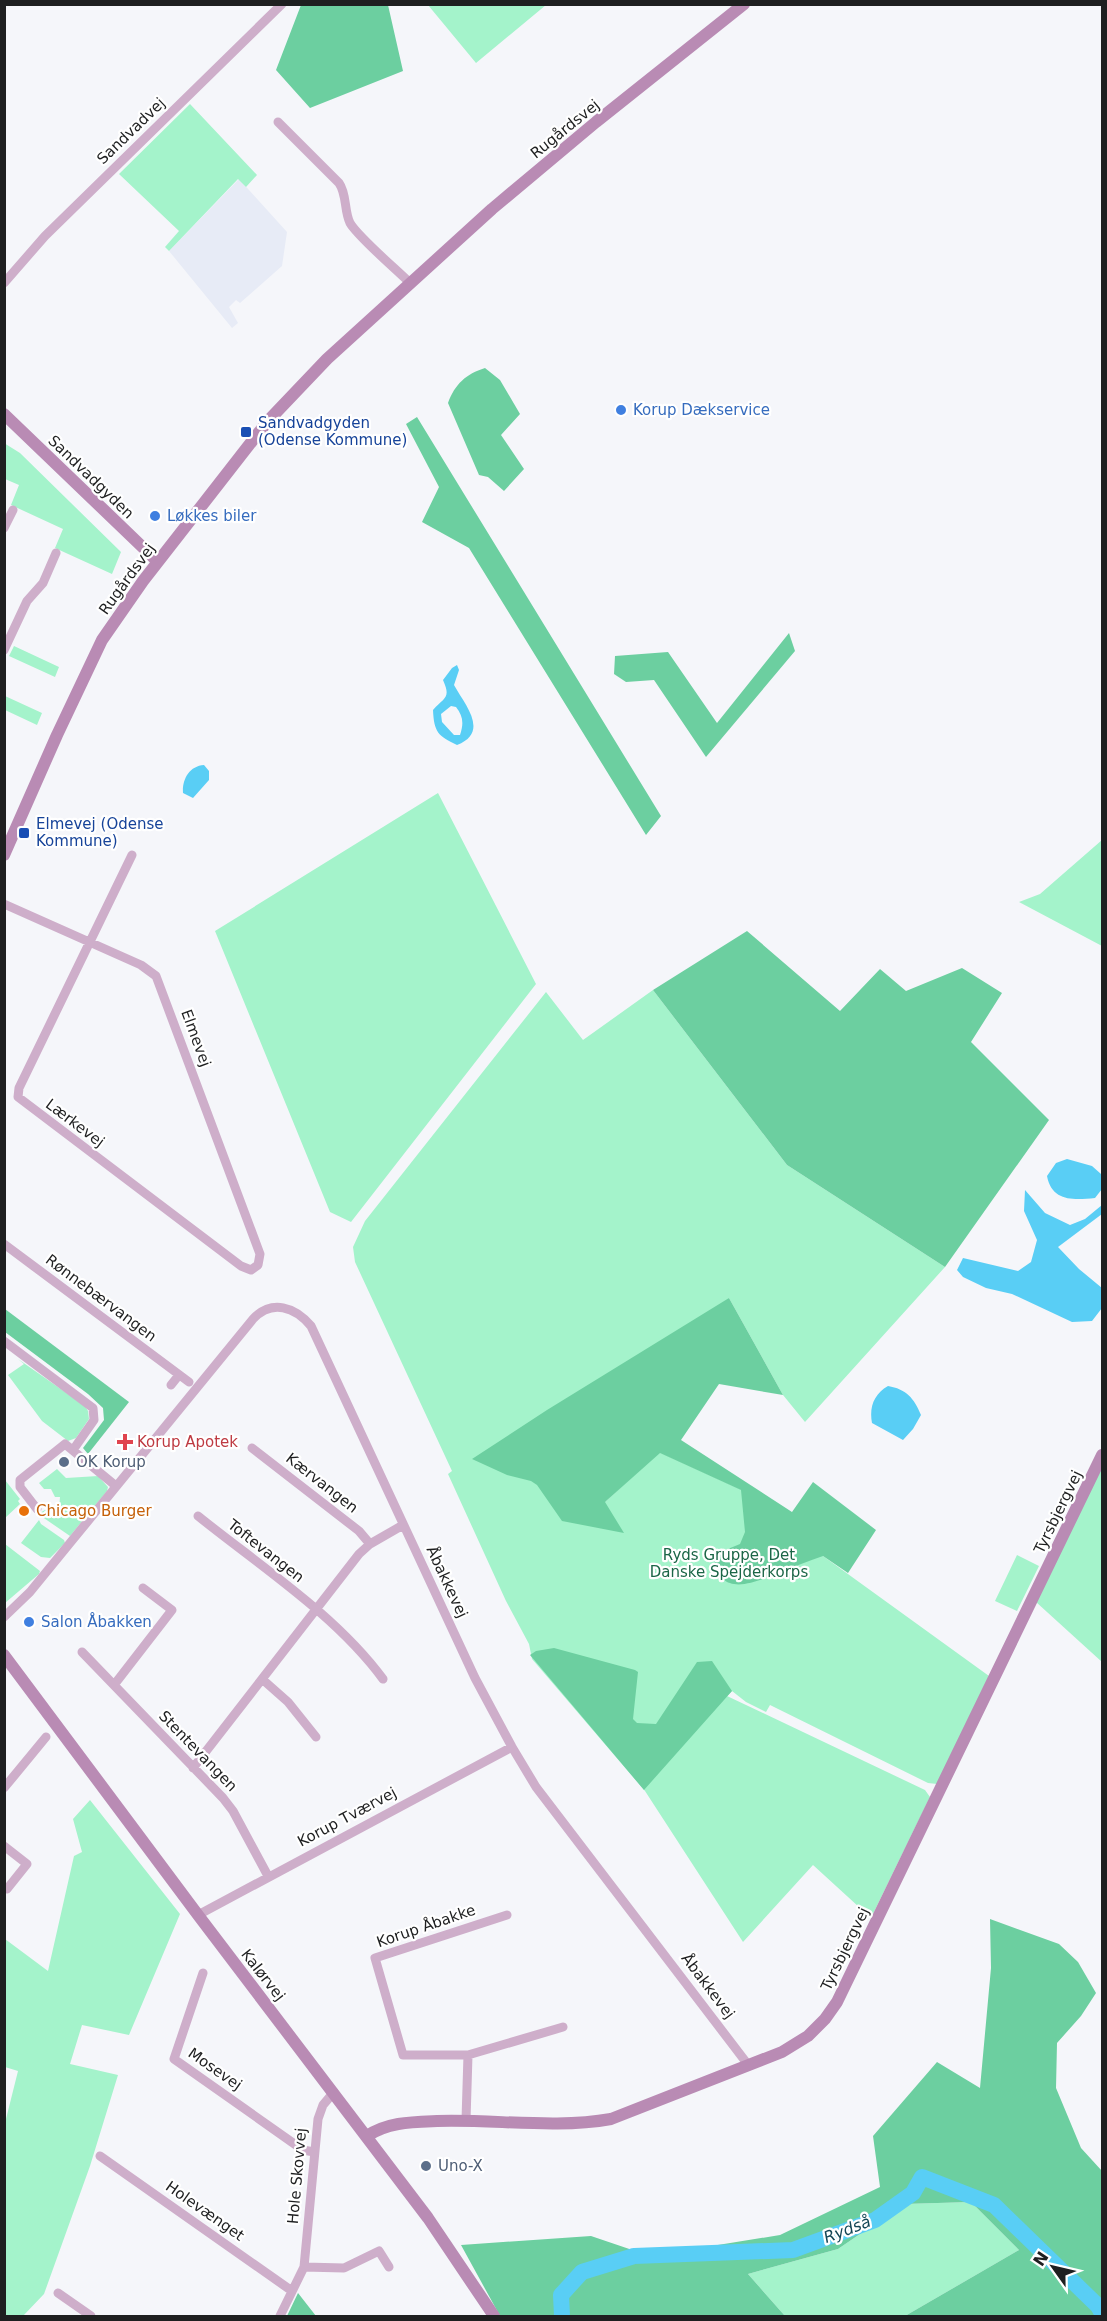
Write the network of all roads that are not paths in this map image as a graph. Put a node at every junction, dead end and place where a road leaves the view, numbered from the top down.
1 (282, 4) edge
2 (744, 4) edge
3 (278, 122) dead end
4 (4, 284) edge
5 (410, 284) junction
6 (4, 414) edge
7 (13, 510) dead end
8 (4, 528) edge
9 (56, 553) dead end
10 (157, 561) junction
11 (4, 650) edge
12 (4, 855) edge
13 (132, 855) dead end
14 (4, 904) edge
15 (90, 942) junction
16 (4, 1244) edge
17 (255, 1268) joint
18 (4, 1341) edge
19 (179, 1375) junction
20 (189, 1383) dead end
21 (171, 1385) dead end
22 (252, 1448) dead end
23 (73, 1450) junction
24 (1102, 1455) edge
25 (116, 1486) junction
26 (37, 1509) dead end
27 (198, 1516) dead end
28 (404, 1525) junction
29 (370, 1544) junction
30 (143, 1588) dead end
31 (316, 1610) junction
32 (4, 1617) edge
33 (82, 1652) dead end
34 (4, 1655) edge
35 (262, 1679) junction
36 (383, 1679) dead end
37 (114, 1685) junction
38 (46, 1737) dead end
39 (316, 1737) dead end
40 (512, 1747) junction
41 (194, 1768) junction
42 (4, 1788) edge
43 (4, 1846) edge
44 (268, 1876) junction
45 (7, 1889) dead end
46 (198, 1915) junction
47 (507, 1915) dead end
48 (203, 1973) dead end
49 (563, 2027) dead end
50 (468, 2055) junction
51 (749, 2066) junction
52 (333, 2092) junction
53 (466, 2120) junction
54 (367, 2136) junction
55 (314, 2152) junction
56 (100, 2156) dead end
57 (389, 2267) dead end
58 (304, 2268) junction
59 (292, 2291) junction
60 (58, 2293) dead end
61 (91, 2316) edge
62 (280, 2316) edge
63 (494, 2316) edge

1 - 4 street, Sandvadvej
2 - 5 street, Rugårdsvej
3 - 5 street
5 - 10 street, Rugårdsvej
6 - 10 street, Sandvadgyden
7 - 8 street
9 - 11 street
10 - 12 street, Rugårdsvej
13 - 15 street
14 - 15 street, Elmevej
15 - 17 street, Elmevej
15 - 17 street, Lærkevej
16 - 19 street, Rønnebærvangen
18 - 23 street
19 - 20 street, Rønnebærvangen
19 - 21 street
22 - 29 street, Kærvangen
23 - 25 street
23 - 26 street
24 - 51 street, Tyrsbjergvej
25 - 28 street, Åbakkevej
25 - 32 street, Åbakkevej
27 - 31 street, Toftevangen
28 - 29 street
28 - 40 street, Åbakkevej
29 - 31 street
30 - 37 street
31 - 35 street
31 - 36 street, Toftevangen
33 - 37 street, Stentevangen
34 - 46 street, Kalørvej
35 - 39 street
35 - 41 street
37 - 41 street, Stentevangen
38 - 42 street
40 - 44 street, Korup Tværvej
40 - 51 street, Åbakkevej
41 - 44 street, Stentevangen
43 - 45 street
44 - 46 street, Korup Tværvej
46 - 52 street, Kalørvej
47 - 50 street, Korup Åbakke
48 - 55 street, Mosevej
49 - 50 street, Korup Åbakke
50 - 53 street
51 - 53 street, Tyrsbjergvej
52 - 54 street, Kalørvej
52 - 55 street, Hole Skovvej
53 - 54 street, Tyrsbjergvej
54 - 63 street, Kalørvej
55 - 58 street, Hole Skovvej
56 - 59 street, Holevænget
57 - 58 street
58 - 59 street, Hole Skovvej
59 - 62 street, Hole Skovvej
60 - 61 street

